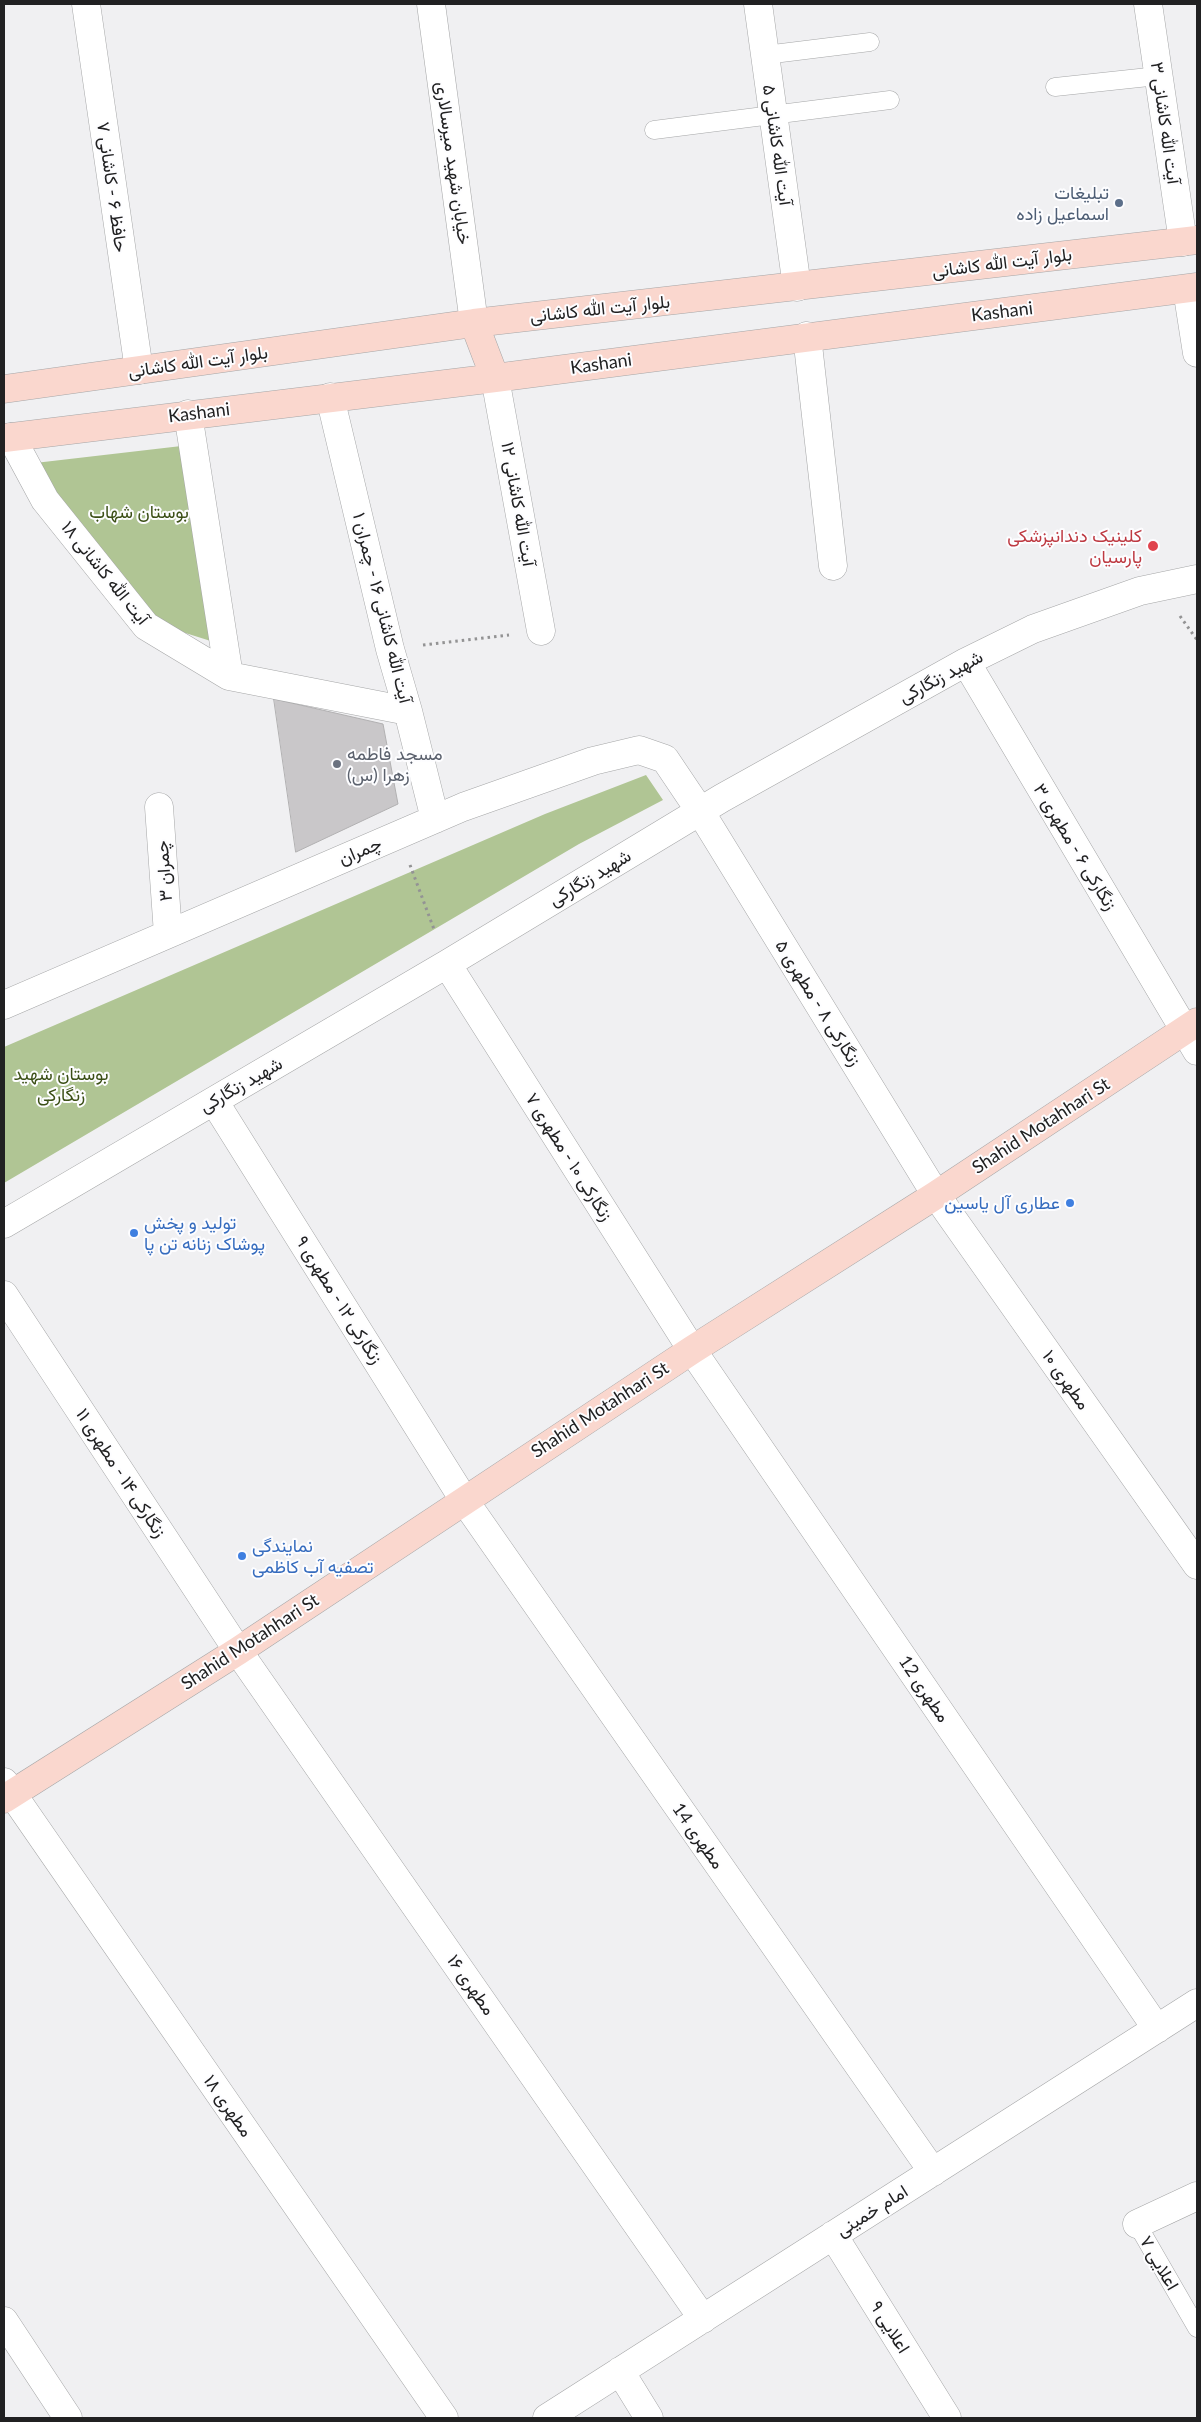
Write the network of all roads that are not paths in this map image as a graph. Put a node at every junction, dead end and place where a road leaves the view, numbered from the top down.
1 (86, 4) edge
2 (431, 4) edge
3 (758, 4) edge
4 (1148, 4) edge
5 (870, 42) dead end
6 (764, 55) junction
7 (1158, 76) junction
8 (1055, 88) dead end
9 (890, 100) dead end
10 (773, 114) junction
11 (654, 130) dead end
12 (1190, 241) edge
13 (797, 287) junction
14 (1192, 288) edge
15 (474, 323) junction
16 (808, 336) junction
17 (1197, 352) edge
18 (139, 370) junction
19 (495, 378) junction
20 (4, 389) edge
21 (330, 397) junction
22 (188, 414) junction
23 (7, 437) edge
24 (833, 566) dead end
25 (1197, 579) edge
26 (541, 631) road end
27 (966, 662) junction
28 (229, 676) junction
29 (408, 711) junction
30 (159, 807) dead end
31 (700, 811) junction
32 (435, 819) junction
33 (168, 934) junction
34 (447, 964) junction
35 (4, 1005) edge
36 (1193, 1035) edge
37 (214, 1100) junction
38 (936, 1195) junction
39 (4, 1224) edge
40 (4, 1295) edge
41 (692, 1350) junction
42 (464, 1500) junction
43 (1197, 1565) edge
44 (238, 1651) junction
45 (6, 1792) edge
46 (1197, 2003) edge
47 (1157, 2029) junction
48 (933, 2172) junction
49 (1197, 2196) edge
50 (1136, 2224) joint
51 (833, 2235) junction
52 (703, 2318) junction
53 (4, 2321) edge
54 (1197, 2328) edge
55 (620, 2371) junction
56 (68, 2418) edge
57 (444, 2418) edge
58 (546, 2418) edge
59 (649, 2418) edge
60 (947, 2418) edge

1 - 18 street, حافظ ۶ - کاشانی ۷
2 - 15 street, خیابان شهید میرسالاری
3 - 6 street, آیت الله کاشانی ۵
4 - 7 street, آیت الله کاشانی ۳
5 - 6 lane
6 - 10 street, آیت الله کاشانی ۵
7 - 8 lane
7 - 12 street, آیت الله کاشانی ۳
9 - 10 lane
10 - 11 lane
10 - 13 street, آیت الله کاشانی ۵
12 - 13 main road, بلوار آیت الله کاشانی
13 - 15 main road, بلوار آیت الله کاشانی
14 - 16 main road, Kashani
14 - 17 street
15 - 18 main road, بلوار آیت الله کاشانی
15 - 19 main road
16 - 19 main road, Kashani
16 - 24 street
18 - 20 main road, بلوار آیت الله کاشانی
19 - 21 main road, Kashani
19 - 26 street, آیت الله کاشانی ۱۲
21 - 22 main road, Kashani
21 - 29 street, آیت الله کاشانی ۱۶ - چمران ۱
22 - 23 main road, Kashani
22 - 28 street
23 - 28 street, آیت الله کاشانی ۱۸
25 - 27 street, شهید زنگارکی
27 - 31 street, شهید زنگارکی
27 - 36 street, زنگارکی ۶ - مطهری ۳
28 - 29 street, آیت الله کاشانی ۱۸
29 - 32 street, آیت الله کاشانی ۱۶ - چمران ۱
30 - 33 street, چمران ۳
31 - 32 street, چمران
31 - 34 street, شهید زنگارکی
31 - 38 street, زنگارکی ۸ - مطهری ۵
32 - 33 street, چمران
33 - 35 street, چمران
34 - 37 street, شهید زنگارکی
34 - 41 street, زنگارکی ۱۰ - مطهری ۷
36 - 38 main road, Shahid Motahhari St
37 - 39 street, شهید زنگارکی
37 - 42 street, زنگارکی ۱۲ - مطهری ۹
38 - 41 main road, Shahid Motahhari St
38 - 43 street, مطهری ۱۰
40 - 44 street, زنگارکی ۱۴ - مطهری ۱۱
41 - 42 main road, Shahid Motahhari St
41 - 47 street, مطهری 12
42 - 44 main road, Shahid Motahhari St
42 - 48 street, مطهری 14
44 - 45 main road, Shahid Motahhari St
44 - 52 street, مطهری ۱۶
45 - 57 street, مطهری ۱۸
46 - 47 street, امام خمینی
47 - 48 street, امام خمینی
48 - 51 street, امام خمینی
49 - 50 street
50 - 54 lane, اعلایی ۷
51 - 52 street, امام خمینی
51 - 60 street, اعلایی ۹
52 - 55 street, امام خمینی
53 - 56 street
55 - 58 street, امام خمینی
55 - 59 street

